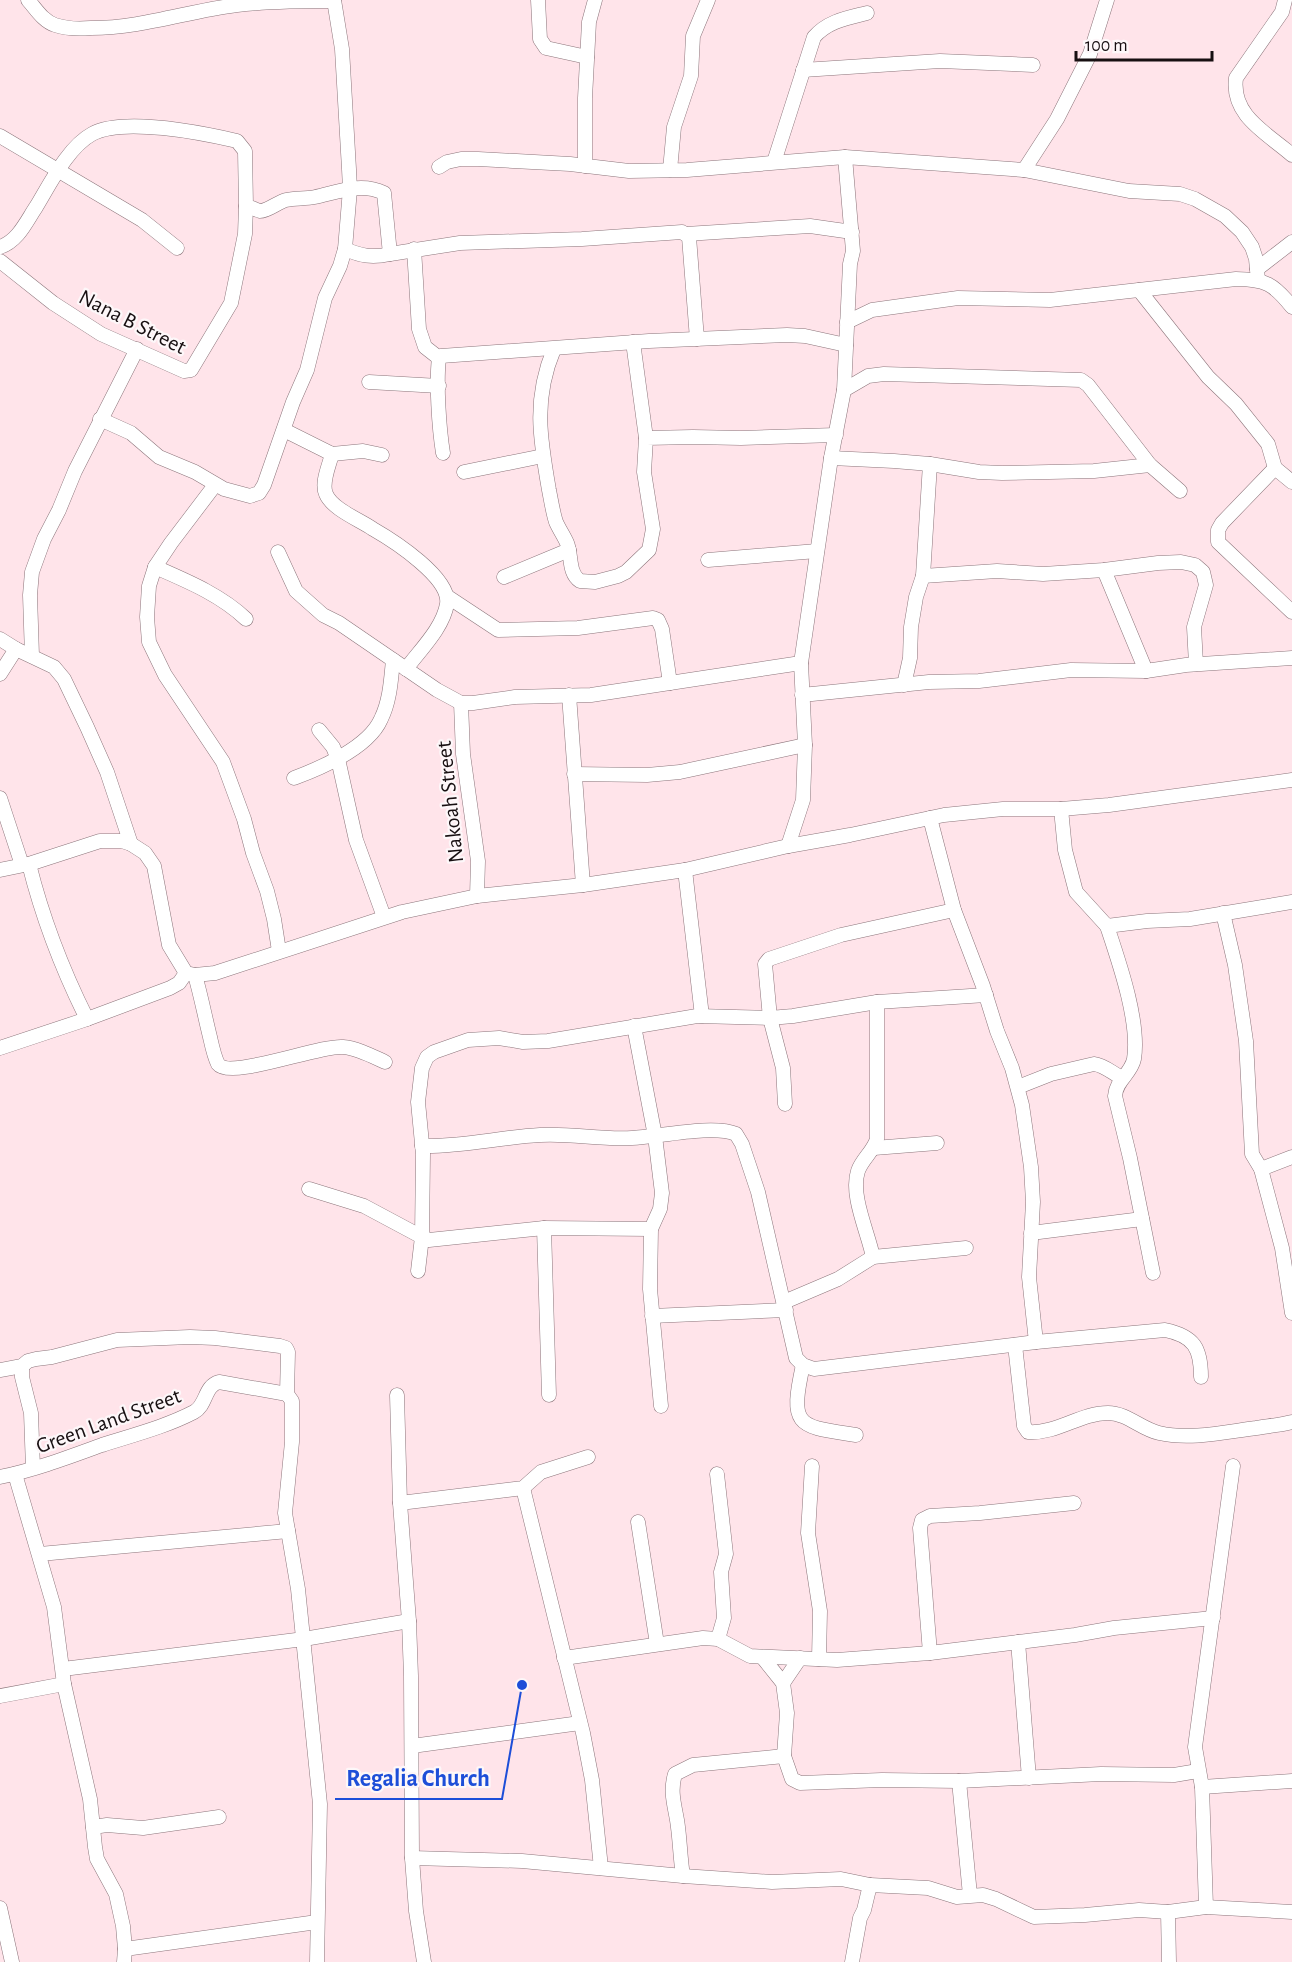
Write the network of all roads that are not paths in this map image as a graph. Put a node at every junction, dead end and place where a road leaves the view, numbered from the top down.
1 (28, 0) edge
2 (538, 0) edge
3 (595, 0) edge
4 (708, 0) edge
5 (1107, 0) edge
6 (334, 1) edge
7 (1286, 11) edge
8 (867, 13) dead end
9 (587, 57) junction
10 (1033, 65) dead end
11 (803, 70) junction
12 (0, 136) edge
13 (1292, 155) edge
14 (844, 157) junction
15 (774, 162) junction
16 (585, 166) junction
17 (439, 167) dead end
18 (669, 170) junction
19 (1024, 170) junction
20 (58, 171) junction
21 (350, 189) junction
22 (246, 206) junction
23 (852, 232) junction
24 (686, 234) junction
25 (1292, 242) edge
26 (0, 247) edge
27 (177, 248) dead end
28 (345, 249) junction
29 (414, 249) junction
30 (390, 254) junction
31 (0, 261) edge
32 (1258, 274) junction
33 (1139, 290) junction
34 (1292, 307) edge
35 (847, 322) junction
36 (697, 339) junction
37 (633, 342) junction
38 (846, 345) junction
39 (137, 349) junction
40 (554, 349) junction
41 (439, 358) junction
42 (369, 382) dead end
43 (439, 386) junction
44 (844, 390) junction
45 (100, 419) junction
46 (284, 430) junction
47 (836, 435) junction
48 (646, 438) junction
49 (443, 453) dead end
50 (332, 454) junction
51 (382, 455) dead end
52 (543, 456) junction
53 (831, 458) junction
54 (930, 464) junction
55 (1150, 465) junction
56 (1275, 468) junction
57 (464, 472) dead end
58 (1292, 482) edge
59 (215, 485) junction
60 (1180, 491) dead end
61 (569, 550) junction
62 (817, 551) junction
63 (278, 552) dead end
64 (708, 560) dead end
65 (155, 567) junction
66 (1104, 570) junction
67 (923, 576) junction
68 (504, 577) dead end
69 (448, 597) junction
70 (1292, 612) edge
71 (246, 619) dead end
72 (0, 639) edge
73 (16, 649) junction
74 (32, 656) junction
75 (1292, 658) edge
76 (393, 660) junction
77 (801, 663) junction
78 (1196, 664) junction
79 (406, 669) junction
80 (1146, 671) junction
81 (0, 674) edge
82 (670, 683) junction
83 (904, 685) junction
84 (802, 695) junction
85 (569, 696) junction
86 (461, 703) junction
87 (319, 730) dead end
88 (805, 745) junction
89 (338, 759) junction
90 (574, 774) junction
91 (294, 778) dead end
92 (1292, 780) edge
93 (0, 798) edge
94 (1061, 809) junction
95 (930, 818) junction
96 (131, 844) junction
97 (788, 846) junction
98 (25, 865) junction
99 (0, 870) edge
100 (685, 870) junction
101 (583, 885) junction
102 (477, 896) junction
103 (1292, 902) edge
104 (954, 910) junction
105 (1223, 913) junction
106 (384, 918) junction
107 (1107, 926) junction
108 (279, 951) junction
109 (190, 974) junction
110 (986, 995) junction
111 (877, 1002) junction
112 (702, 1016) junction
113 (770, 1018) junction
114 (87, 1019) junction
115 (634, 1026) junction
116 (0, 1048) edge
117 (386, 1062) dead end
118 (1122, 1078) junction
119 (1018, 1087) junction
120 (785, 1104) dead end
121 (655, 1136) junction
122 (937, 1143) dead end
123 (422, 1146) junction
124 (874, 1148) junction
125 (1292, 1157) edge
126 (1261, 1169) junction
127 (309, 1189) dead end
128 (1142, 1219) junction
129 (544, 1228) junction
130 (651, 1229) junction
131 (1031, 1233) junction
132 (422, 1237) junction
133 (966, 1248) dead end
134 (873, 1257) junction
135 (418, 1271) dead end
136 (1153, 1273) dead end
137 (785, 1306) junction
138 (1292, 1313) edge
139 (652, 1316) junction
140 (1036, 1342) junction
141 (1015, 1345) junction
142 (803, 1365) junction
143 (22, 1366) junction
144 (0, 1370) edge
145 (1201, 1377) dead end
146 (287, 1394) junction
147 (397, 1395) dead end
148 (549, 1395) dead end
149 (661, 1406) dead end
150 (1292, 1423) edge
151 (856, 1435) dead end
152 (588, 1457) dead end
153 (812, 1466) dead end
154 (1233, 1466) dead end
155 (33, 1468) junction
156 (15, 1474) junction
157 (717, 1474) dead end
158 (0, 1477) edge
159 (523, 1488) junction
160 (400, 1503) junction
161 (1074, 1503) dead end
162 (638, 1522) dead end
163 (288, 1531) junction
164 (40, 1554) junction
165 (1213, 1618) junction
166 (409, 1621) junction
167 (304, 1639) junction
168 (718, 1639) junction
169 (1017, 1642) junction
170 (657, 1644) junction
171 (930, 1653) junction
172 (564, 1658) junction
173 (763, 1658) junction
174 (800, 1658) junction
175 (819, 1659) junction
176 (63, 1669) junction
177 (783, 1683) junction
178 (64, 1684) junction
179 (0, 1696) edge
180 (580, 1723) junction
181 (412, 1746) junction
182 (784, 1756) junction
183 (1198, 1771) junction
184 (1029, 1778) junction
185 (959, 1781) junction
186 (1292, 1781) edge
187 (1202, 1787) junction
188 (219, 1817) dead end
189 (93, 1827) junction
190 (412, 1858) junction
191 (601, 1868) junction
192 (683, 1876) junction
193 (870, 1885) junction
194 (970, 1895) junction
195 (1206, 1907) junction
196 (0, 1908) edge
197 (1168, 1912) junction
198 (1292, 1912) edge
199 (317, 1922) junction
200 (124, 1956) edge
201 (12, 1962) edge
202 (317, 1962) edge
203 (424, 1962) edge
204 (852, 1962) edge
205 (1168, 1962) edge

1 - 6 street
2 - 9 street
3 - 9 street
4 - 18 street
5 - 19 street
6 - 21 street
7 - 13 street
8 - 11 street
9 - 16 street
10 - 11 street
11 - 15 street
12 - 20 street
14 - 15 street
14 - 19 street
14 - 23 street
15 - 18 street
16 - 17 street
16 - 18 street
19 - 32 street
20 - 22 street
20 - 26 street
20 - 27 street
21 - 22 street
21 - 28 street
21 - 30 street
22 - 39 street, Nana B Street
23 - 24 street
23 - 35 street
24 - 29 street
24 - 36 street
25 - 32 street
28 - 30 street
28 - 46 street
29 - 30 street
29 - 41 street
31 - 39 street, Nana B Street
32 - 33 street
32 - 34 street
33 - 35 street
33 - 56 street
35 - 38 street
36 - 37 street
36 - 38 street
37 - 40 street
37 - 48 street
38 - 44 street
39 - 45 street
40 - 41 street
40 - 52 street
41 - 43 street
42 - 43 street
43 - 49 street
44 - 47 street
44 - 55 street
45 - 59 street
45 - 74 street
46 - 50 street
46 - 59 street
47 - 48 street
47 - 53 street
48 - 61 street
50 - 51 street
50 - 69 street
52 - 57 street
52 - 61 street
53 - 54 street
53 - 62 street
54 - 55 street
54 - 67 street
55 - 60 street
56 - 58 street
56 - 70 street
59 - 65 street
61 - 68 street
62 - 64 street
62 - 77 street
63 - 76 street
65 - 71 street
65 - 108 street
66 - 67 street
66 - 78 street
66 - 80 street
67 - 83 street
69 - 79 street
69 - 82 street
72 - 73 street
73 - 74 street
73 - 81 street
74 - 96 street
75 - 78 street
76 - 79 street
76 - 89 street
77 - 82 street
77 - 84 street
78 - 80 street
79 - 86 street
80 - 83 street
82 - 85 street
83 - 84 street
84 - 88 street
85 - 86 street
85 - 90 street
86 - 102 street, Nakoah Street
87 - 89 street
88 - 90 street
88 - 97 street
89 - 91 street
89 - 106 street
90 - 101 street
92 - 94 street
93 - 98 street
94 - 95 street
94 - 107 street
95 - 97 street
95 - 104 street
96 - 98 street
96 - 109 street
97 - 100 street
98 - 99 street
98 - 114 street
100 - 101 street
100 - 112 street
101 - 102 street
102 - 106 street
103 - 105 street
104 - 110 street
104 - 113 street
105 - 107 street
105 - 126 street
106 - 108 street
107 - 118 street
108 - 109 street
109 - 114 street
109 - 117 street
110 - 111 street
110 - 119 street
111 - 113 street
111 - 124 street
112 - 113 street
112 - 115 street
113 - 120 street
114 - 116 street
115 - 121 street
115 - 123 street
118 - 119 street
118 - 128 street
119 - 131 street
121 - 123 street
121 - 130 street
121 - 137 street
122 - 124 street
123 - 132 street
124 - 134 street
125 - 126 street
126 - 138 street
127 - 132 street
128 - 131 street
128 - 136 street
129 - 130 street
129 - 132 street
129 - 148 street
130 - 139 street
131 - 140 street
132 - 135 street
133 - 134 street
134 - 137 street
137 - 139 street
137 - 142 street
139 - 149 street
140 - 141 street
140 - 145 street
141 - 142 street
141 - 150 street
142 - 151 street
143 - 144 street
143 - 146 street
143 - 155 street
146 - 155 street, Green Land Street
146 - 163 street
147 - 160 street
152 - 159 street
153 - 175 street
154 - 165 street
155 - 156 street, Green Land Street
156 - 158 street, Green Land Street
156 - 164 street
157 - 168 street
159 - 160 street
159 - 172 street
160 - 166 street
161 - 171 street
162 - 170 street
163 - 164 street
163 - 167 street
164 - 176 street
165 - 169 street
165 - 183 street
166 - 167 street
166 - 181 street
167 - 176 street
167 - 199 street
168 - 170 street
168 - 173 street
169 - 171 street
169 - 184 street
170 - 172 street
171 - 175 street
172 - 180 street
173 - 174 street
173 - 177 street
174 - 175 street
174 - 177 street
176 - 178 street
177 - 182 street
178 - 179 street
178 - 189 street
180 - 181 street
180 - 191 street
181 - 190 street
182 - 185 street
182 - 192 street
183 - 184 street
183 - 187 street
184 - 185 street
185 - 194 street
186 - 187 street
187 - 195 street
188 - 189 street
189 - 200 street
190 - 191 street
190 - 203 street
191 - 192 street
192 - 193 street
193 - 194 street
193 - 204 street
194 - 197 street
195 - 197 street
195 - 198 street
196 - 201 street
197 - 205 street
199 - 200 street
199 - 202 street

